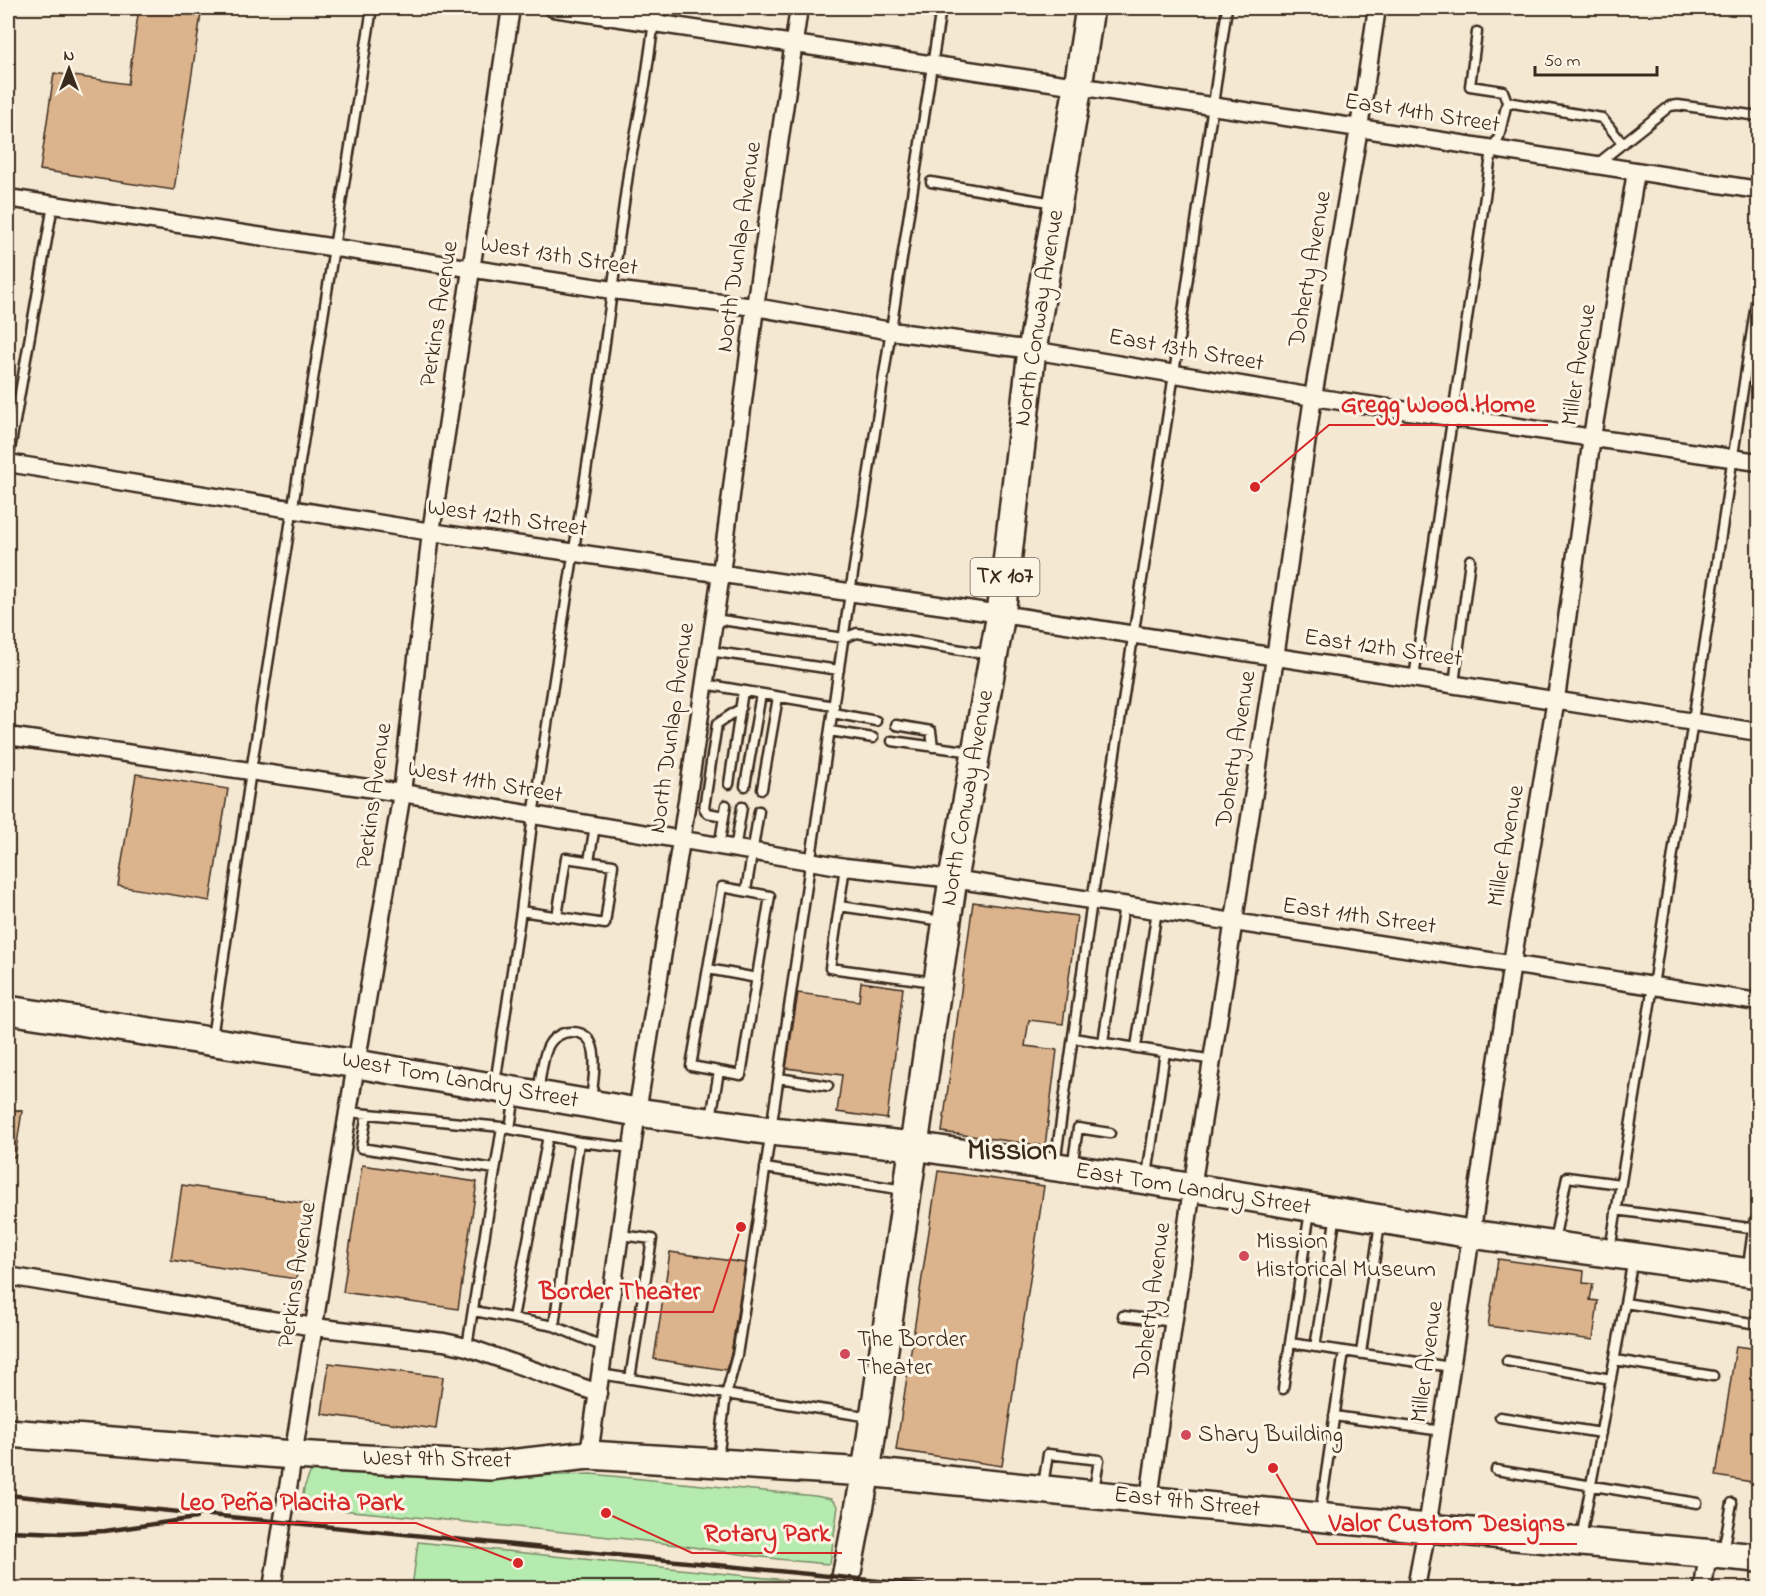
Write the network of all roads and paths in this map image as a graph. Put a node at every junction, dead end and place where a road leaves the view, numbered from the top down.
1 (372, 8) edge
2 (512, 8) edge
3 (553, 8) edge
4 (799, 8) edge
5 (940, 8) edge
6 (1090, 8) edge
7 (1227, 8) edge
8 (1377, 8) edge
9 (655, 15) edge
10 (1477, 32) dead end
11 (793, 44) junction
12 (932, 64) junction
13 (1078, 86) junction
14 (1507, 102) junction
15 (1213, 106) junction
16 (1758, 116) edge
17 (1359, 128) junction
18 (1623, 144) junction
19 (1492, 148) junction
20 (1596, 165) junction
21 (1636, 172) junction
22 (932, 182) dead end
23 (1758, 190) edge
24 (8, 198) edge
25 (1058, 204) junction
26 (52, 205) junction
27 (335, 247) junction
28 (472, 268) junction
29 (612, 290) junction
30 (1758, 290) edge
31 (755, 307) junction
32 (891, 331) junction
33 (1032, 350) junction
34 (1174, 374) junction
35 (1313, 397) junction
36 (1454, 417) junction
37 (1592, 437) junction
38 (1733, 458) junction
39 (8, 462) edge
40 (1758, 462) edge
41 (292, 509) junction
42 (431, 532) junction
43 (572, 553) junction
44 (1470, 560) dead end
45 (721, 574) junction
46 (850, 592) junction
47 (1001, 614) junction
48 (714, 619) junction
49 (1134, 635) junction
50 (844, 638) junction
51 (709, 651) junction
52 (993, 655) junction
53 (1275, 658) junction
54 (839, 670) junction
55 (1414, 678) junction
56 (704, 684) junction
57 (1454, 684) junction
58 (743, 691) junction
59 (760, 694) junction
60 (778, 697) junction
61 (1556, 699) junction
62 (741, 708) junction
63 (833, 710) junction
64 (1692, 721) junction
65 (876, 722) dead end
66 (896, 725) dead end
67 (830, 731) junction
68 (1758, 732) edge
69 (8, 736) edge
70 (873, 738) dead end
71 (892, 741) dead end
72 (933, 747) junction
73 (976, 752) junction
74 (251, 771) junction
75 (729, 784) dead end
76 (745, 786) dead end
77 (762, 789) dead end
78 (402, 793) junction
79 (726, 805) dead end
80 (742, 807) dead end
81 (759, 811) dead end
82 (533, 816) junction
83 (724, 816) junction
84 (596, 826) junction
85 (681, 841) junction
86 (727, 849) junction
87 (752, 852) junction
88 (589, 861) junction
89 (811, 862) junction
90 (845, 867) junction
91 (953, 879) junction
92 (746, 891) junction
93 (1092, 901) junction
94 (1124, 905) junction
95 (839, 906) junction
96 (1157, 910) junction
97 (521, 911) junction
98 (557, 917) junction
99 (947, 922) junction
100 (1234, 923) junction
101 (1512, 963) junction
102 (708, 969) junction
103 (757, 978) junction
104 (938, 983) junction
105 (1653, 987) junction
106 (1758, 1002) edge
107 (8, 1010) edge
108 (1073, 1038) junction
109 (211, 1041) junction
110 (1103, 1042) junction
111 (1136, 1047) junction
112 (1166, 1052) junction
113 (1214, 1060) junction
114 (357, 1064) junction
115 (718, 1071) junction
116 (779, 1078) junction
117 (828, 1086) dead end
118 (516, 1091) junction
119 (591, 1103) junction
120 (348, 1112) junction
121 (638, 1112) junction
122 (367, 1114) junction
123 (711, 1122) junction
124 (506, 1128) junction
125 (771, 1131) junction
126 (1110, 1133) dead end
127 (548, 1137) junction
128 (579, 1142) junction
129 (913, 1146) junction
130 (632, 1148) junction
131 (765, 1168) junction
132 (495, 1169) junction
133 (1063, 1169) junction
134 (1146, 1180) junction
135 (1620, 1184) junction
136 (1192, 1188) junction
137 (906, 1190) junction
138 (1323, 1210) junction
139 (1617, 1210) junction
140 (1381, 1220) junction
141 (1758, 1226) edge
142 (1471, 1234) junction
143 (620, 1235) junction
144 (1553, 1245) junction
145 (1622, 1255) junction
146 (1754, 1274) edge
147 (8, 1276) edge
148 (1625, 1303) junction
149 (474, 1311) junction
150 (1124, 1316) dead end
151 (513, 1318) junction
152 (1175, 1322) junction
153 (1758, 1324) edge
154 (554, 1326) junction
155 (314, 1327) junction
156 (1290, 1343) junction
157 (467, 1347) junction
158 (604, 1347) junction
159 (1315, 1347) junction
160 (1344, 1351) junction
161 (1361, 1353) junction
162 (1615, 1360) junction
163 (1507, 1361) dead end
164 (1451, 1367) junction
165 (600, 1374) junction
166 (1713, 1376) dead end
167 (630, 1379) junction
168 (1611, 1379) junction
169 (1283, 1389) dead end
170 (598, 1394) junction
171 (726, 1395) junction
172 (1334, 1416) junction
173 (1500, 1417) dead end
174 (874, 1418) junction
175 (1442, 1431) junction
176 (8, 1433) edge
177 (1601, 1433) junction
178 (294, 1455) junction
179 (589, 1455) junction
180 (717, 1463) junction
181 (1496, 1470) dead end
182 (866, 1472) junction
183 (1591, 1486) junction
184 (1149, 1499) junction
185 (1697, 1503) dead end
186 (1732, 1503) dead end
187 (1320, 1517) junction
188 (1428, 1528) junction
189 (1581, 1542) junction
190 (1715, 1554) junction
191 (1758, 1558) edge
192 (272, 1588) edge
193 (844, 1588) edge
194 (1416, 1588) edge
195 (1703, 1588) edge

1 - 27 lane
2 - 28 street, Perkins Avenue
3 - 9 street, East 14th Street
4 - 11 street, North Dunlap Avenue
5 - 12 lane
6 - 13 main road, North Conway Avenue / TX 107
7 - 15 lane
8 - 17 street, Doherty Avenue
9 - 11 street, East 14th Street
9 - 29 lane
10 - 14 lane
11 - 12 street, East 14th Street
11 - 31 street, North Dunlap Avenue
12 - 13 street, East 14th Street
12 - 32 lane
13 - 15 street, East 14th Street
13 - 25 main road, North Conway Avenue / TX 107
14 - 18 lane
14 - 19 lane
15 - 17 street, East 14th Street
15 - 34 lane
16 - 18 lane
17 - 19 street, East 14th Street
17 - 35 street, Doherty Avenue
18 - 20 lane
19 - 20 street, East 14th Street
19 - 36 lane
20 - 21 street, East 14th Street
21 - 23 street, East 14th Street
21 - 37 street, Miller Avenue
22 - 25 lane
24 - 26 street, West 13th Street
25 - 33 main road, North Conway Avenue / TX 107
26 - 27 street, West 13th Street
26 - 39 lane
27 - 28 street, West 13th Street
27 - 41 lane
28 - 29 street, West 13th Street
28 - 42 street, Perkins Avenue
29 - 31 street, West 13th Street
29 - 43 lane
30 - 38 lane
31 - 32 street, West 13th Street
31 - 45 street, North Dunlap Avenue
32 - 33 street, West 13th Street
32 - 46 lane
33 - 34 street, East 13th Street
33 - 47 main road, North Conway Avenue / TX 107
34 - 35 street, East 13th Street
34 - 49 lane
35 - 36 street, East 13th Street
35 - 53 street, Doherty Avenue
36 - 37 street, East 13th Street
36 - 55 lane
37 - 38 street, East 13th Street
37 - 61 street, Miller Avenue
38 - 40 street, East 13th Street
38 - 64 lane
39 - 41 street, West 12th Street
41 - 42 street, West 12th Street
41 - 74 lane
42 - 43 street, West 12th Street
42 - 78 street, Perkins Avenue
43 - 45 street, West 12th Street
43 - 82 lane
44 - 57 lane
45 - 46 street, West 12th Street
45 - 48 street, North Dunlap Avenue
46 - 47 street, West 12th Street
46 - 50 lane
47 - 49 street, East 12th Street
47 - 52 main road, North Conway Avenue / TX 107
48 - 50 lane
48 - 51 street, North Dunlap Avenue
49 - 53 street, East 12th Street
49 - 93 lane
50 - 52 lane
50 - 54 lane
51 - 54 lane
51 - 56 street, North Dunlap Avenue
52 - 73 main road, North Conway Avenue / TX 107
53 - 55 street, East 12th Street
53 - 100 street, Doherty Avenue
54 - 63 lane
55 - 57 street, East 12th Street
56 - 58 lane
56 - 85 street, North Dunlap Avenue
57 - 61 street, East 12th Street
58 - 59 lane
58 - 62 lane
59 - 60 lane
59 - 76 lane
60 - 63 lane
60 - 77 lane
61 - 64 street, East 12th Street
61 - 101 street, Miller Avenue
62 - 75 lane
62 - 83 lane
63 - 65 lane
63 - 67 lane
64 - 68 street, East 12th Street
64 - 105 lane
66 - 72 lane
67 - 70 lane
67 - 89 lane
69 - 74 street, West 11th Street
71 - 72 lane
72 - 73 lane
73 - 91 main road, North Conway Avenue / TX 107
74 - 78 street, West 11th Street
74 - 109 lane
78 - 82 street, West 11th Street
78 - 114 street, Perkins Avenue
79 - 83 lane
80 - 86 lane
81 - 87 lane
82 - 84 street, West 11th Street
82 - 97 lane
83 - 86 lane
84 - 85 street, West 11th Street
84 - 88 lane
85 - 86 street, West 11th Street
85 - 121 street, North Dunlap Avenue
86 - 87 street, West 11th Street
87 - 89 street, West 11th Street
87 - 92 lane
88 - 98 lane
88 - 98 lane
89 - 90 street, West 11th Street
89 - 116 lane
90 - 91 street, West 11th Street
90 - 95 lane
91 - 93 street, East 11th Street
91 - 99 main road, North Conway Avenue / TX 107
92 - 102 lane
92 - 103 lane
93 - 94 street, East 11th Street
93 - 108 lane
94 - 96 street, East 11th Street
94 - 110 lane
95 - 99 lane
95 - 104 lane
96 - 100 street, East 11th Street
96 - 111 lane
97 - 98 lane
97 - 118 lane
99 - 104 main road, North Conway Avenue / TX 107
100 - 101 street, East 11th Street
100 - 113 street, Doherty Avenue
101 - 105 street, East 11th Street
101 - 142 street, Miller Avenue
102 - 103 lane
102 - 115 lane
103 - 115 lane
104 - 129 main road, North Conway Avenue / TX 107
105 - 106 street, East 11th Street
105 - 135 lane
107 - 109 main road, West Tom Landry Street
108 - 110 lane
108 - 133 lane
109 - 114 main road, West Tom Landry Street
110 - 111 lane
111 - 112 lane
112 - 113 lane
112 - 134 lane
113 - 136 street, Doherty Avenue
114 - 118 main road, West Tom Landry Street
114 - 120 street, Perkins Avenue
115 - 123 lane
116 - 117 lane
116 - 125 lane
118 - 119 main road, West Tom Landry Street
118 - 119 lane
118 - 124 lane
119 - 121 main road, West Tom Landry Street
120 - 122 lane
120 - 155 street, Perkins Avenue
121 - 123 main road, West Tom Landry Street
121 - 130 street, North Dunlap Avenue
122 - 124 lane
122 - 132 lane
123 - 125 main road, West Tom Landry Street
124 - 127 lane
124 - 132 lane
125 - 129 main road, West Tom Landry Street
125 - 131 lane
126 - 133 lane
127 - 128 lane
127 - 151 lane
128 - 130 lane
128 - 154 lane
129 - 133 main road, East Tom Landry Street
129 - 137 main road, North Conway Avenue / TX 107
130 - 143 street, North Dunlap Avenue
131 - 137 lane
131 - 171 lane
132 - 149 lane
133 - 134 main road, East Tom Landry Street
134 - 136 main road, East Tom Landry Street
135 - 139 lane
135 - 144 lane
136 - 138 main road, East Tom Landry Street
136 - 152 street, Doherty Avenue
137 - 174 main road, North Conway Avenue / TX 107
138 - 140 main road, East Tom Landry Street
138 - 156 lane
138 - 159 lane
139 - 141 lane
139 - 145 lane
140 - 142 main road, East Tom Landry Street
140 - 161 lane
141 - 146 street
142 - 144 main road, East Tom Landry Street
142 - 164 street, Miller Avenue
143 - 158 street, North Dunlap Avenue
143 - 167 lane
144 - 145 main road, East Tom Landry Street
145 - 146 main road, East Tom Landry Street
145 - 148 lane
147 - 155 street
148 - 153 lane
148 - 162 lane
149 - 151 lane
149 - 157 lane
150 - 152 lane
151 - 154 lane
152 - 184 street, Doherty Avenue
154 - 158 lane
155 - 157 street
155 - 178 street, Perkins Avenue
156 - 159 lane
156 - 169 lane
157 - 170 street
158 - 165 street, North Dunlap Avenue
159 - 160 lane
160 - 161 lane
160 - 172 lane
161 - 164 lane
162 - 166 lane
162 - 168 lane
163 - 168 lane
164 - 175 street, Miller Avenue
165 - 167 lane
165 - 170 street, North Dunlap Avenue
167 - 171 lane
168 - 177 lane
170 - 179 street, North Dunlap Avenue
171 - 174 lane
171 - 180 lane
172 - 175 lane
172 - 187 lane
173 - 177 lane
174 - 182 main road, North Conway Avenue / TX 107
175 - 188 street, Miller Avenue
176 - 178 main road, West 9th Street
177 - 183 lane
178 - 179 main road, West 9th Street
178 - 192 street, Perkins Avenue
179 - 180 main road, West 9th Street
180 - 182 main road, West 9th Street
181 - 183 lane
182 - 184 main road, East 9th Street
182 - 193 main road, North Conway Avenue / TX 107
183 - 185 lane
183 - 189 lane
184 - 187 main road, East 9th Street
186 - 190 lane
187 - 188 main road, East 9th Street
188 - 189 main road, East 9th Street
188 - 194 street, Miller Avenue
189 - 190 main road, East 9th Street
190 - 191 main road, East 9th Street
190 - 195 street

